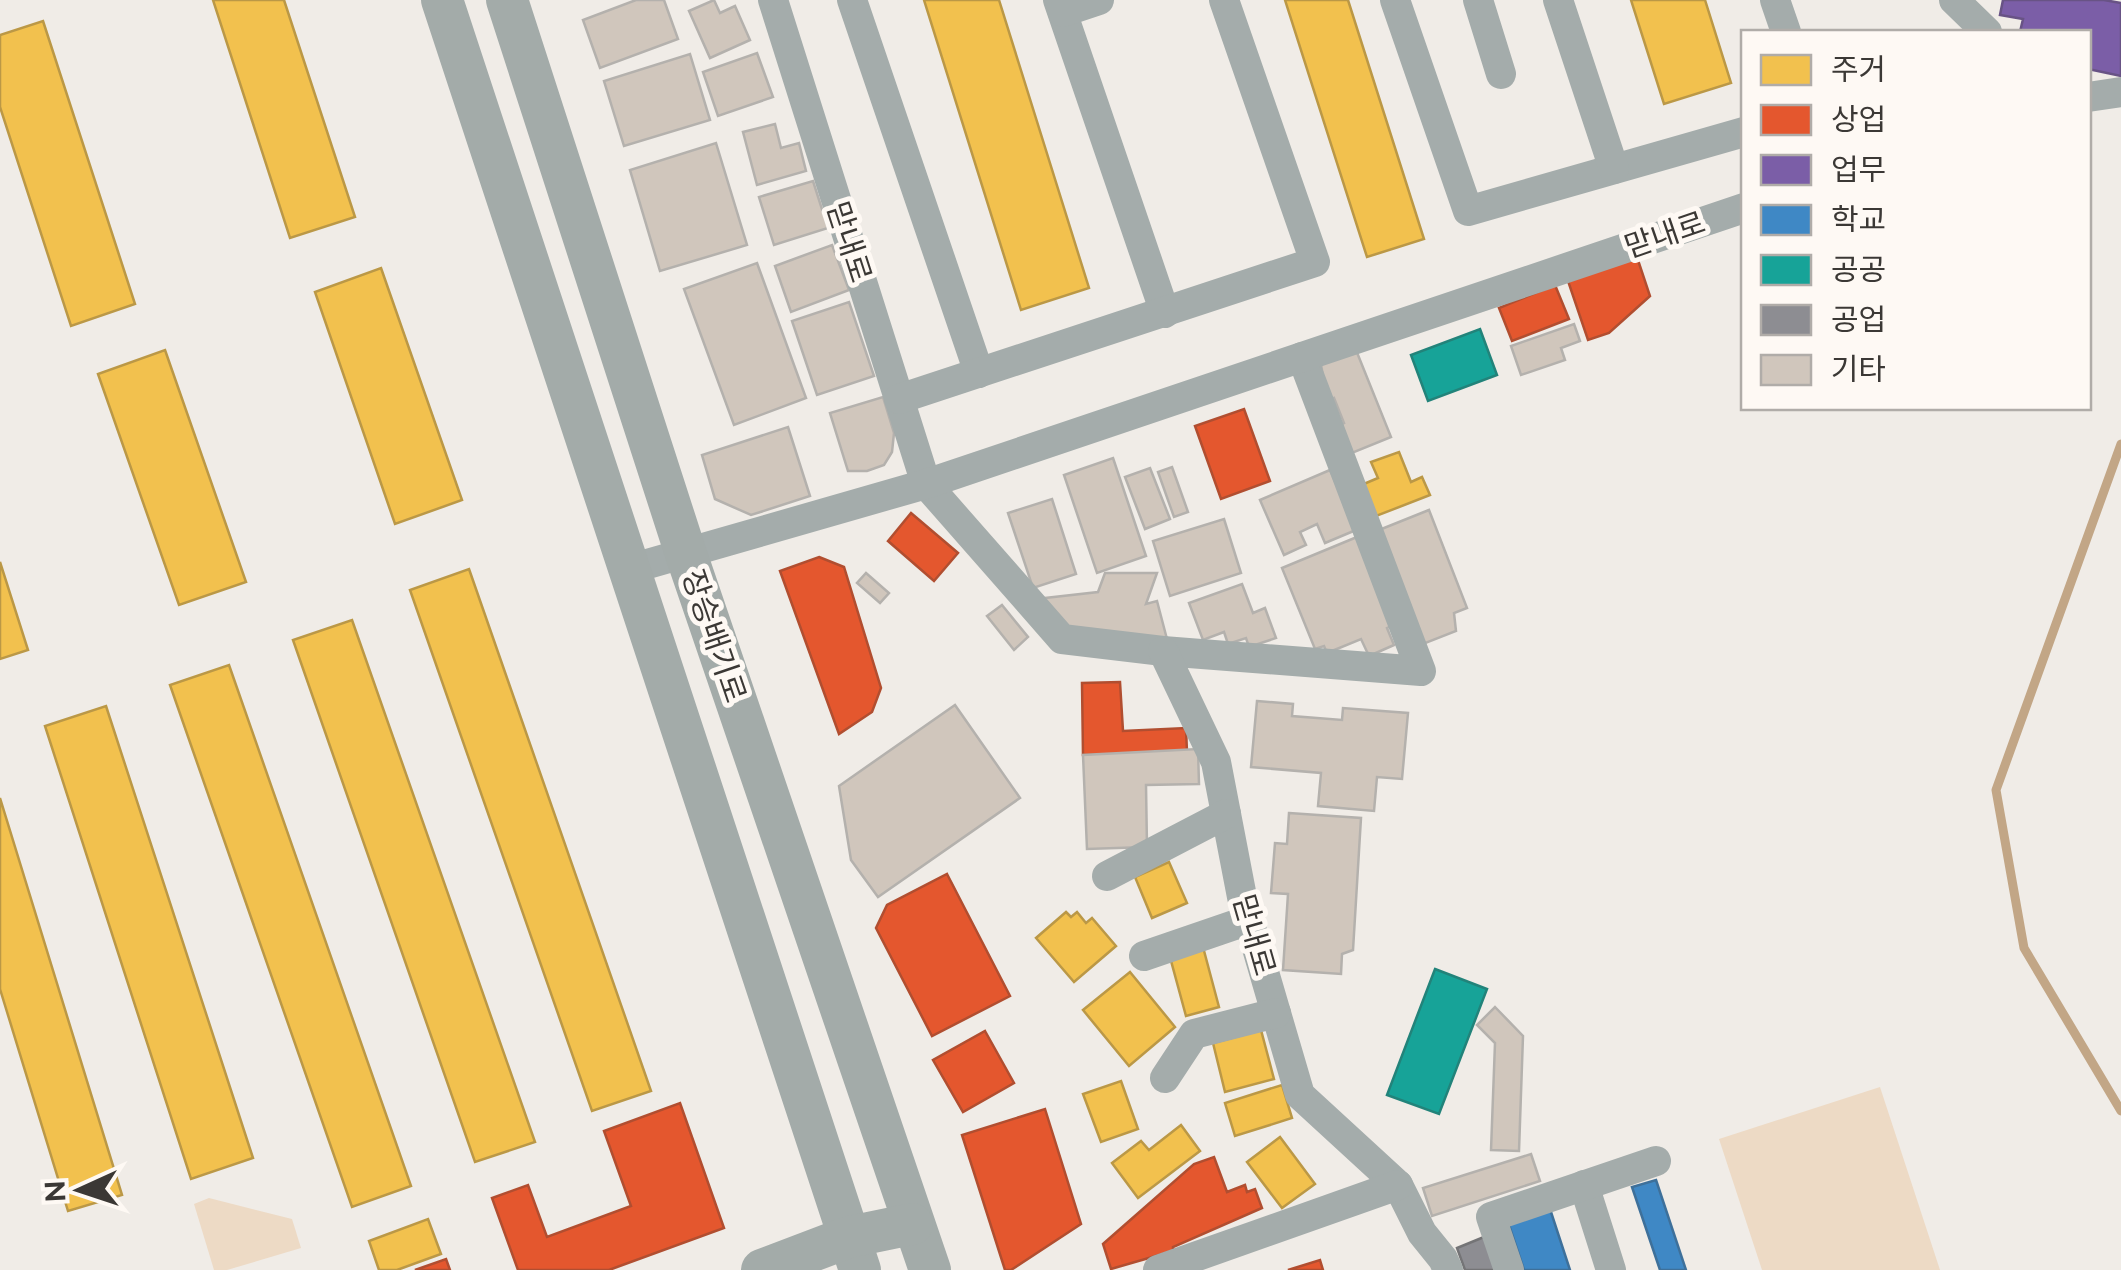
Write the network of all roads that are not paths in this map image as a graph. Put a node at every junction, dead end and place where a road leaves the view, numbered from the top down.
1 (442, 0) edge
2 (507, 0) edge
3 (773, 0) edge
4 (852, 0) edge
5 (1098, 0) edge
6 (1224, 0) edge
7 (1395, 0) edge
8 (1478, 0) edge
9 (1558, 0) edge
10 (1776, 0) edge
11 (1954, 0) edge
12 (1060, 6) edge
13 (1785, 30) edge
14 (1985, 30) edge
15 (1501, 74) dead end
16 (2121, 92) edge
17 (2091, 97) edge
18 (1741, 133) edge
19 (1614, 169) junction
20 (1741, 209) edge
21 (1165, 312) junction
22 (1302, 357) junction
23 (980, 374) junction
24 (899, 399) junction
25 (926, 484) junction
26 (685, 551) junction
27 (630, 569) junction
28 (1163, 651) junction
29 (1226, 814) junction
30 (1107, 876) dead end
31 (1248, 920) junction
32 (1144, 956) dead end
33 (1276, 1013) junction
34 (1165, 1078) dead end
35 (1656, 1161) dead end
36 (1398, 1185) junction
37 (1584, 1185) junction
38 (912, 1224) junction
39 (855, 1254) edge
40 (762, 1270) edge
41 (930, 1270) edge
42 (1158, 1270) edge
43 (1448, 1270) edge
44 (1508, 1270) edge
45 (1611, 1270) edge

1 - 27 street, 장승배기로
2 - 26 street, 장승배기로
3 - 24 street, 맏내로
4 - 23 street
5 - 12 street
6 - 21 street
7 - 19 street
8 - 15 street
9 - 19 street
10 - 13 street
11 - 14 street
12 - 21 street
16 - 17 street
18 - 19 street
20 - 22 street, 맏내로
21 - 23 street
22 - 25 street, 맏내로
22 - 28 street, 맏내로
23 - 24 street
24 - 25 street, 맏내로
25 - 26 street, 맏내로
25 - 28 street, 맏내로
26 - 27 street, 맏내로
26 - 38 street, 장승배기로
27 - 39 street, 장승배기로
28 - 29 street, 맏내로
29 - 30 street
29 - 31 street, 맏내로
31 - 32 street
31 - 33 street, 맏내로
33 - 34 street
33 - 36 street, 맏내로
35 - 37 street
36 - 42 street
36 - 43 street
37 - 44 street
37 - 45 street
38 - 39 street
38 - 41 street, 장승배기로
39 - 40 street

